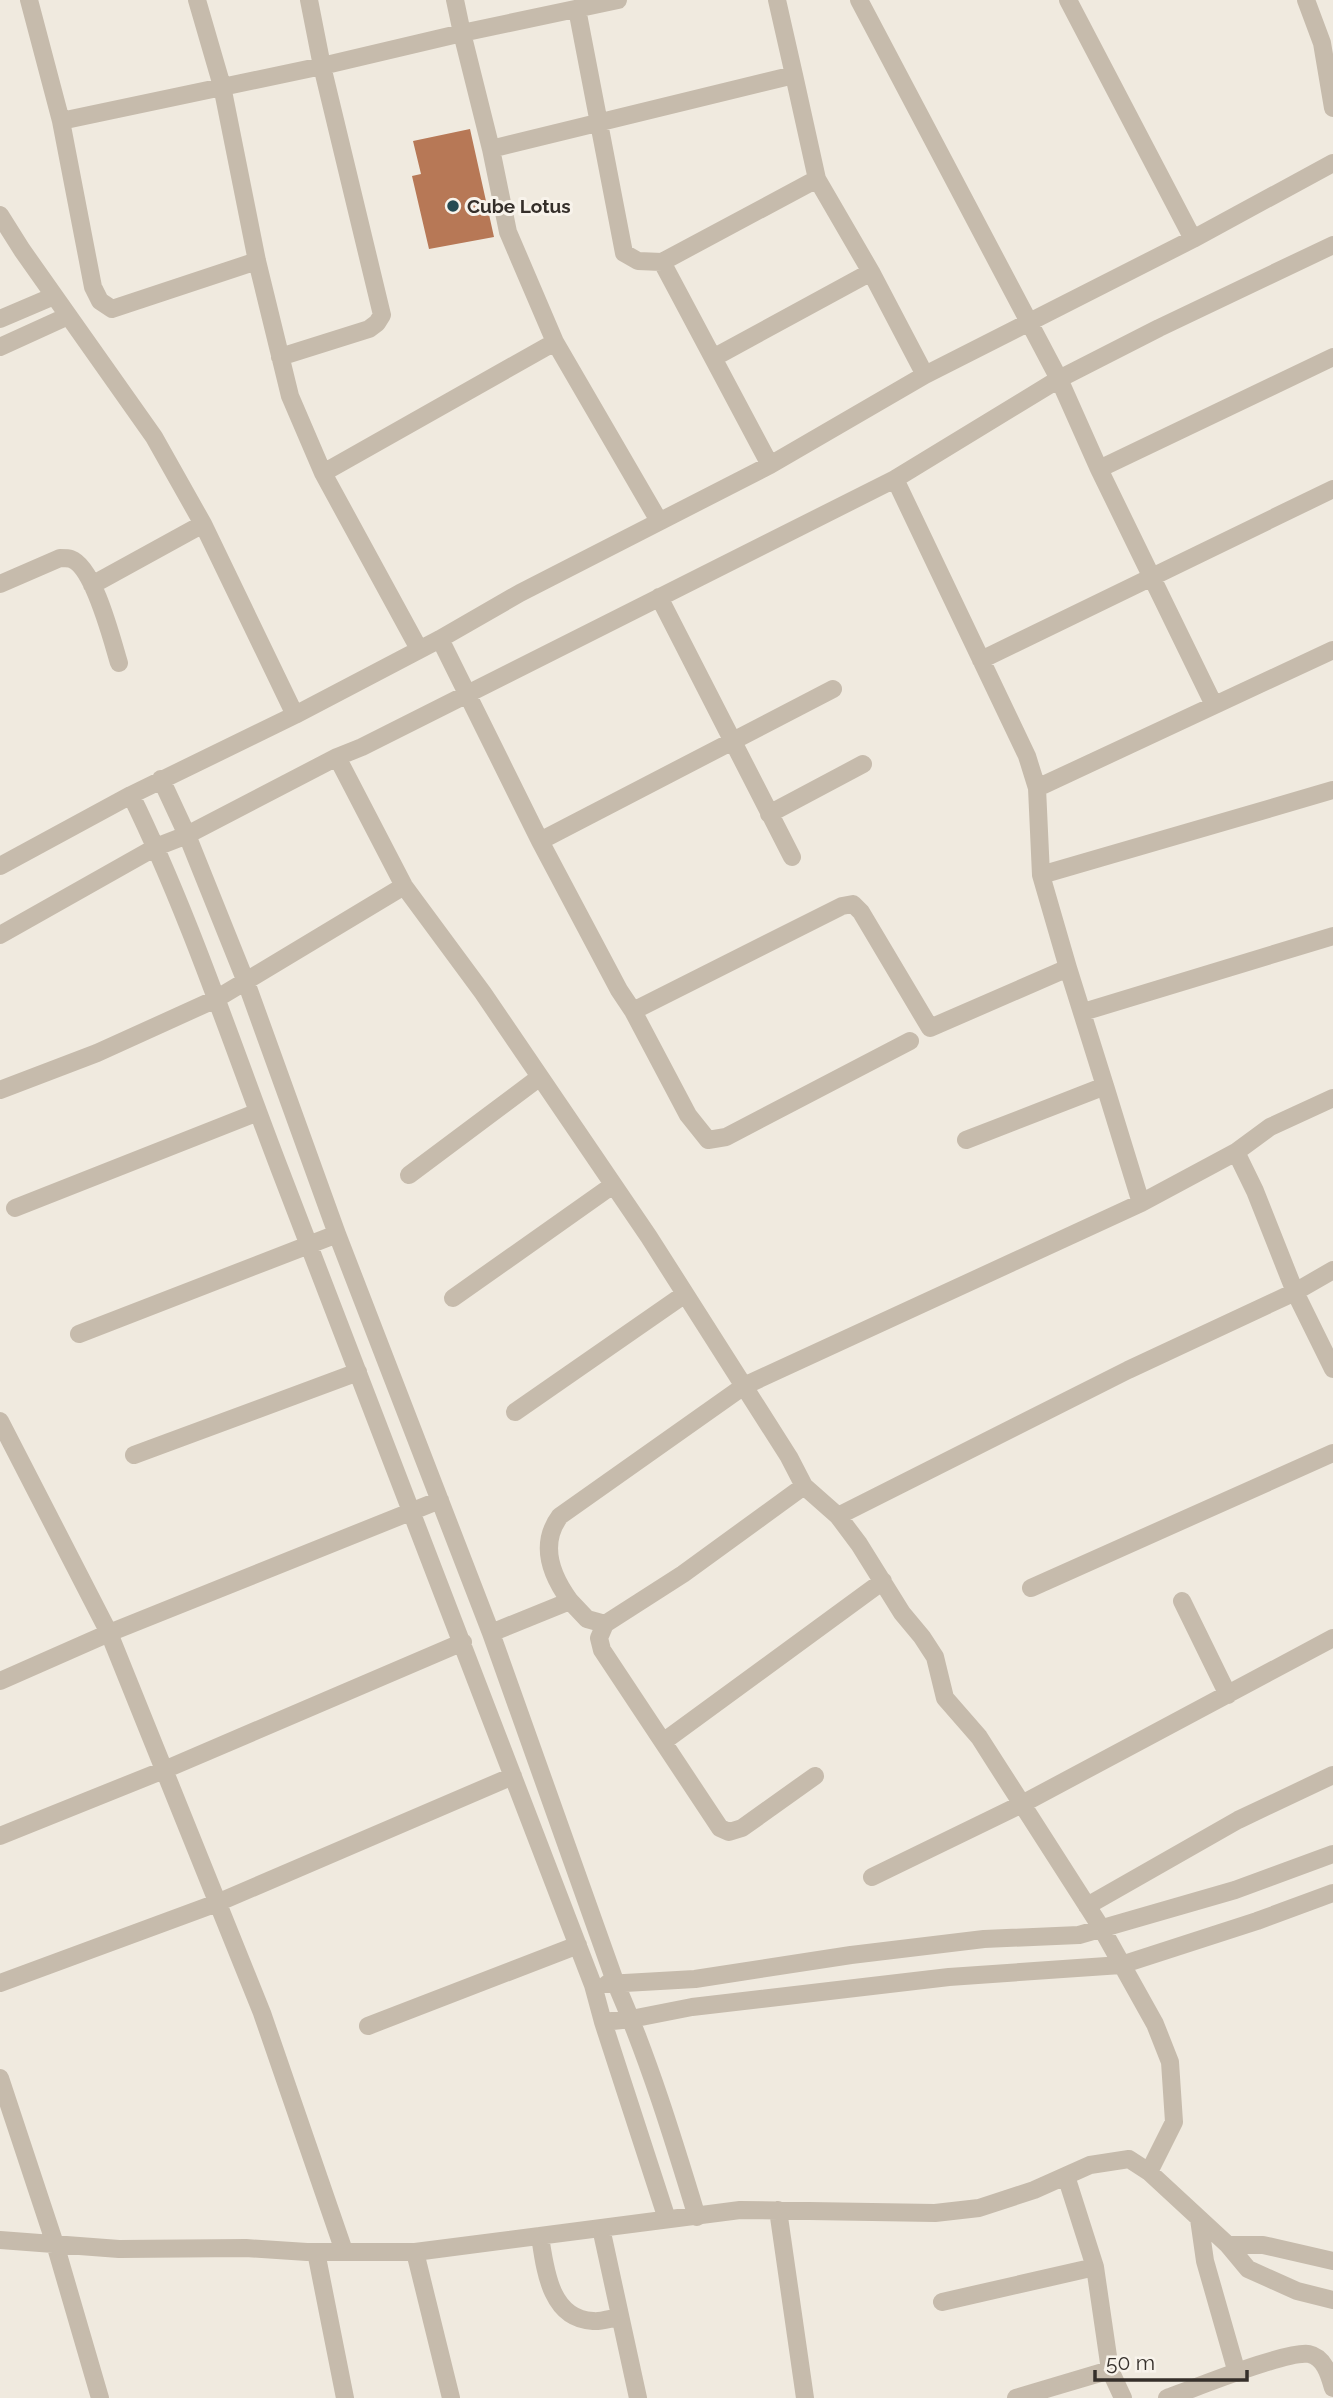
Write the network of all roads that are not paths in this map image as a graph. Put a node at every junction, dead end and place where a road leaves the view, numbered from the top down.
1 (29, 0) edge
2 (197, 0) edge
3 (309, 0) edge
4 (455, 0) edge
5 (618, 0) edge
6 (777, 0) edge
7 (859, 0) edge
8 (1068, 0) edge
9 (1306, 0) edge
10 (581, 5) edge
11 (462, 33) junction
12 (1328, 40) edge
13 (322, 66) junction
14 (794, 75) junction
15 (222, 86) junction
16 (1333, 108) edge
17 (61, 121) junction
18 (599, 124) junction
19 (491, 149) junction
20 (1333, 163) edge
21 (817, 178) junction
22 (0, 215) edge
23 (1193, 239) junction
24 (1333, 245) edge
25 (257, 261) junction
26 (662, 262) junction
27 (871, 272) junction
28 (54, 296) junction
29 (68, 316) junction
30 (0, 319) edge
31 (1028, 322) junction
32 (555, 342) junction
33 (0, 347) edge
34 (280, 357) junction
35 (1333, 357) edge
36 (713, 358) junction
37 (925, 375) junction
38 (1059, 379) junction
39 (770, 465) junction
40 (1099, 469) junction
41 (323, 473) junction
42 (895, 478) junction
43 (1333, 489) edge
44 (659, 521) junction
45 (203, 524) junction
46 (1151, 576) junction
47 (0, 584) edge
48 (92, 585) junction
49 (659, 597) junction
50 (440, 639) junction
51 (419, 649) junction
52 (1333, 650) edge
53 (981, 660) junction
54 (118, 663) dead end
55 (833, 689) dead end
56 (467, 693) junction
57 (1214, 705) junction
58 (295, 715) junction
59 (731, 741) junction
60 (337, 757) junction
61 (863, 764) dead end
62 (161, 779) junction
63 (1037, 788) junction
64 (1333, 790) edge
65 (131, 795) junction
66 (769, 814) junction
67 (187, 835) junction
68 (540, 841) junction
69 (156, 847) junction
70 (792, 857) dead end
71 (0, 866) edge
72 (1041, 875) junction
73 (404, 886) junction
74 (0, 935) edge
75 (1333, 936) edge
76 (1068, 968) junction
77 (246, 982) junction
78 (216, 999) junction
79 (633, 1011) junction
80 (1083, 1012) junction
81 (910, 1041) dead end
82 (540, 1077) junction
83 (1105, 1086) junction
84 (0, 1090) edge
85 (1333, 1098) edge
86 (258, 1112) junction
87 (965, 1140) dead end
88 (1236, 1152) junction
89 (409, 1175) dead end
90 (613, 1185) junction
91 (1141, 1203) junction
92 (15, 1209) dead end
93 (337, 1234) junction
94 (310, 1245) junction
95 (1333, 1270) edge
96 (1295, 1292) junction
97 (685, 1293) junction
98 (453, 1297) dead end
99 (79, 1334) dead end
100 (1333, 1369) edge
101 (358, 1372) junction
102 (744, 1386) junction
103 (515, 1412) dead end
104 (0, 1422) edge
105 (1333, 1453) edge
106 (134, 1455) dead end
107 (804, 1486) junction
108 (440, 1500) junction
109 (410, 1513) junction
110 (838, 1516) junction
111 (883, 1581) junction
112 (1031, 1588) dead end
113 (570, 1601) junction
114 (1182, 1601) dead end
115 (605, 1624) junction
116 (109, 1633) junction
117 (491, 1633) junction
118 (1333, 1638) edge
119 (463, 1642) junction
120 (0, 1681) edge
121 (1228, 1695) junction
122 (663, 1742) junction
123 (164, 1770) junction
124 (1333, 1775) edge
125 (513, 1776) junction
126 (815, 1776) dead end
127 (1022, 1804) junction
128 (0, 1836) edge
129 (1333, 1854) edge
130 (872, 1877) dead end
131 (1333, 1893) edge
132 (218, 1903) junction
133 (1087, 1906) junction
134 (1102, 1929) junction
135 (578, 1945) junction
136 (1121, 1965) junction
137 (0, 1983) edge
138 (616, 1984) junction
139 (593, 1985) junction
140 (631, 2019) junction
141 (603, 2022) junction
142 (368, 2026) dead end
143 (0, 2078) edge
144 (1149, 2172) junction
145 (1066, 2176) junction
146 (778, 2210) junction
147 (696, 2217) junction
148 (667, 2219) junction
149 (1199, 2219) junction
150 (601, 2228) junction
151 (540, 2236) junction
152 (0, 2240) edge
153 (55, 2244) junction
154 (1228, 2245) junction
155 (344, 2251) junction
156 (316, 2252) junction
157 (415, 2252) junction
158 (1333, 2261) edge
159 (1095, 2267) junction
160 (1333, 2300) edge
161 (942, 2302) dead end
162 (620, 2317) junction
163 (1110, 2370) junction
164 (1237, 2373) junction
165 (1333, 2388) edge
166 (100, 2398) edge
167 (345, 2398) edge
168 (451, 2398) edge
169 (638, 2398) edge
170 (805, 2398) edge
171 (1016, 2398) edge
172 (1123, 2398) edge
173 (1167, 2398) edge

1 - 17 street
2 - 15 street
3 - 13 street
4 - 11 street
5 - 10 street
6 - 14 street
7 - 31 street
8 - 23 street
9 - 12 street
10 - 11 street
10 - 18 street
11 - 13 street
11 - 19 street
12 - 16 street
13 - 15 street
13 - 34 street
14 - 18 street
14 - 21 street
15 - 17 street
15 - 25 street
17 - 25 street
18 - 19 street
18 - 26 street
19 - 32 street
20 - 23 street
21 - 26 street
21 - 27 street
22 - 28 street
23 - 31 street
24 - 38 street
25 - 34 street
26 - 36 street
27 - 36 street
27 - 37 street
28 - 29 street
28 - 30 street
29 - 33 street
29 - 45 street
31 - 37 street
31 - 38 street
32 - 41 street
32 - 44 street
34 - 41 street
35 - 40 street
36 - 39 street
37 - 39 street
38 - 40 street
38 - 42 street
39 - 44 street
40 - 46 street
41 - 51 street
42 - 49 street
42 - 53 street
43 - 46 street
44 - 50 street
45 - 48 street
45 - 58 street
46 - 53 street
46 - 57 street
47 - 48 street
48 - 54 street
49 - 56 street
49 - 59 street
50 - 51 street
50 - 56 street
51 - 58 street
52 - 57 street
53 - 63 street
55 - 59 street
56 - 60 street
56 - 68 street
57 - 63 street
58 - 62 street
59 - 66 street
59 - 68 street
60 - 67 street
60 - 73 street
61 - 66 street
62 - 65 street
62 - 67 street
63 - 72 street
64 - 72 street
65 - 69 street
65 - 71 street
66 - 70 street
67 - 69 street
67 - 77 street
68 - 79 street
69 - 74 street
69 - 78 street
72 - 76 street
73 - 77 street
73 - 82 street
75 - 80 street
76 - 79 street
76 - 80 street
77 - 78 street
77 - 93 street
78 - 84 street
78 - 86 street
79 - 81 street
80 - 83 street
82 - 89 street
82 - 90 street
83 - 87 street
83 - 91 street
85 - 88 street
86 - 92 street
86 - 94 street
88 - 91 street
88 - 96 street
90 - 97 street
90 - 98 street
91 - 102 street
93 - 94 street
93 - 108 street
94 - 99 street
94 - 101 street
95 - 96 street
96 - 100 street
96 - 110 street
97 - 102 street
97 - 103 street
101 - 106 street
101 - 109 street
102 - 107 street
102 - 113 street
104 - 116 street
105 - 112 street
107 - 110 street
107 - 115 street
108 - 109 street
108 - 117 street
109 - 116 street
109 - 119 street
110 - 111 street
111 - 122 street
111 - 127 street
113 - 115 street
113 - 117 street
114 - 121 street
115 - 122 street
116 - 120 street
116 - 123 street
117 - 138 street
118 - 121 street
119 - 123 street
119 - 125 street
121 - 127 street
122 - 126 street
123 - 128 street
123 - 132 street
124 - 133 street
125 - 132 street
125 - 135 street
127 - 130 street
127 - 133 street
129 - 134 street
131 - 136 street
132 - 137 street
132 - 155 street
133 - 134 street
134 - 136 street
134 - 138 street
135 - 139 street
135 - 142 street
136 - 140 street
136 - 144 street
138 - 139 street
138 - 140 street
139 - 141 street
140 - 141 street
140 - 147 street
141 - 148 street
143 - 153 street
144 - 145 street
144 - 149 street
145 - 146 street
145 - 159 street
146 - 147 street
146 - 170 street
147 - 148 street
148 - 150 street
149 - 154 street
149 - 164 street
150 - 151 street
150 - 162 street
151 - 157 street
151 - 162 street
152 - 153 street
153 - 156 street
153 - 166 street
154 - 158 street
154 - 160 street
155 - 156 street
155 - 157 street
156 - 167 street
157 - 168 street
159 - 161 street
159 - 163 street
162 - 169 street
163 - 171 street
163 - 172 street
164 - 165 street
164 - 173 street

